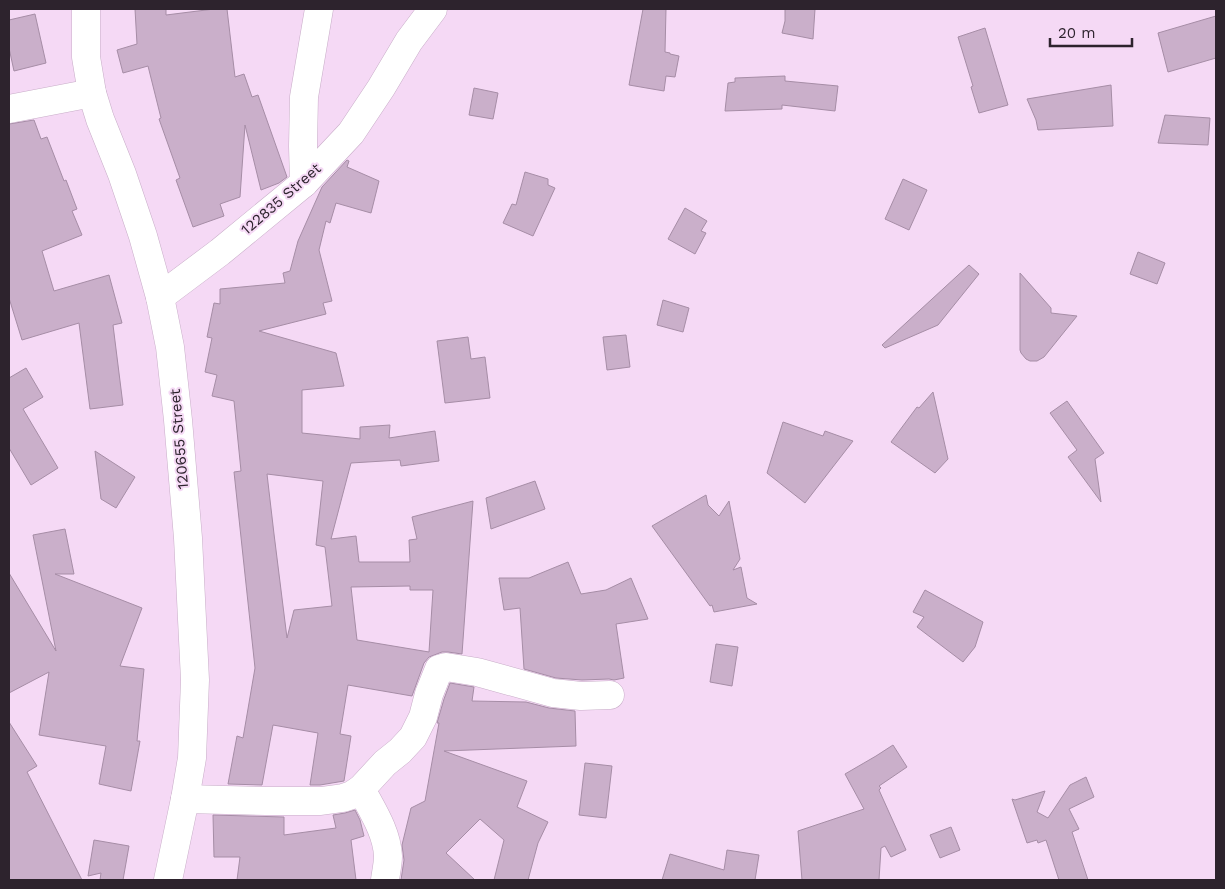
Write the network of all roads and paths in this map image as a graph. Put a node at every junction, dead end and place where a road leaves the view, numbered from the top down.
1 (86, 9) edge
2 (319, 9) edge
3 (433, 9) edge
4 (92, 93) junction
5 (9, 109) edge
6 (304, 183) junction
7 (160, 297) junction
8 (610, 696) dead end
9 (361, 789) junction
10 (185, 799) junction
11 (168, 880) edge
12 (385, 880) edge

1 - 4 street, 120655 Street
2 - 6 street
3 - 6 street, 122835 Street
4 - 5 street
4 - 7 street, 120655 Street
6 - 7 street, 122835 Street
7 - 10 street, 120655 Street
8 - 9 street
9 - 10 street
9 - 12 street
10 - 11 street, 120655 Street

